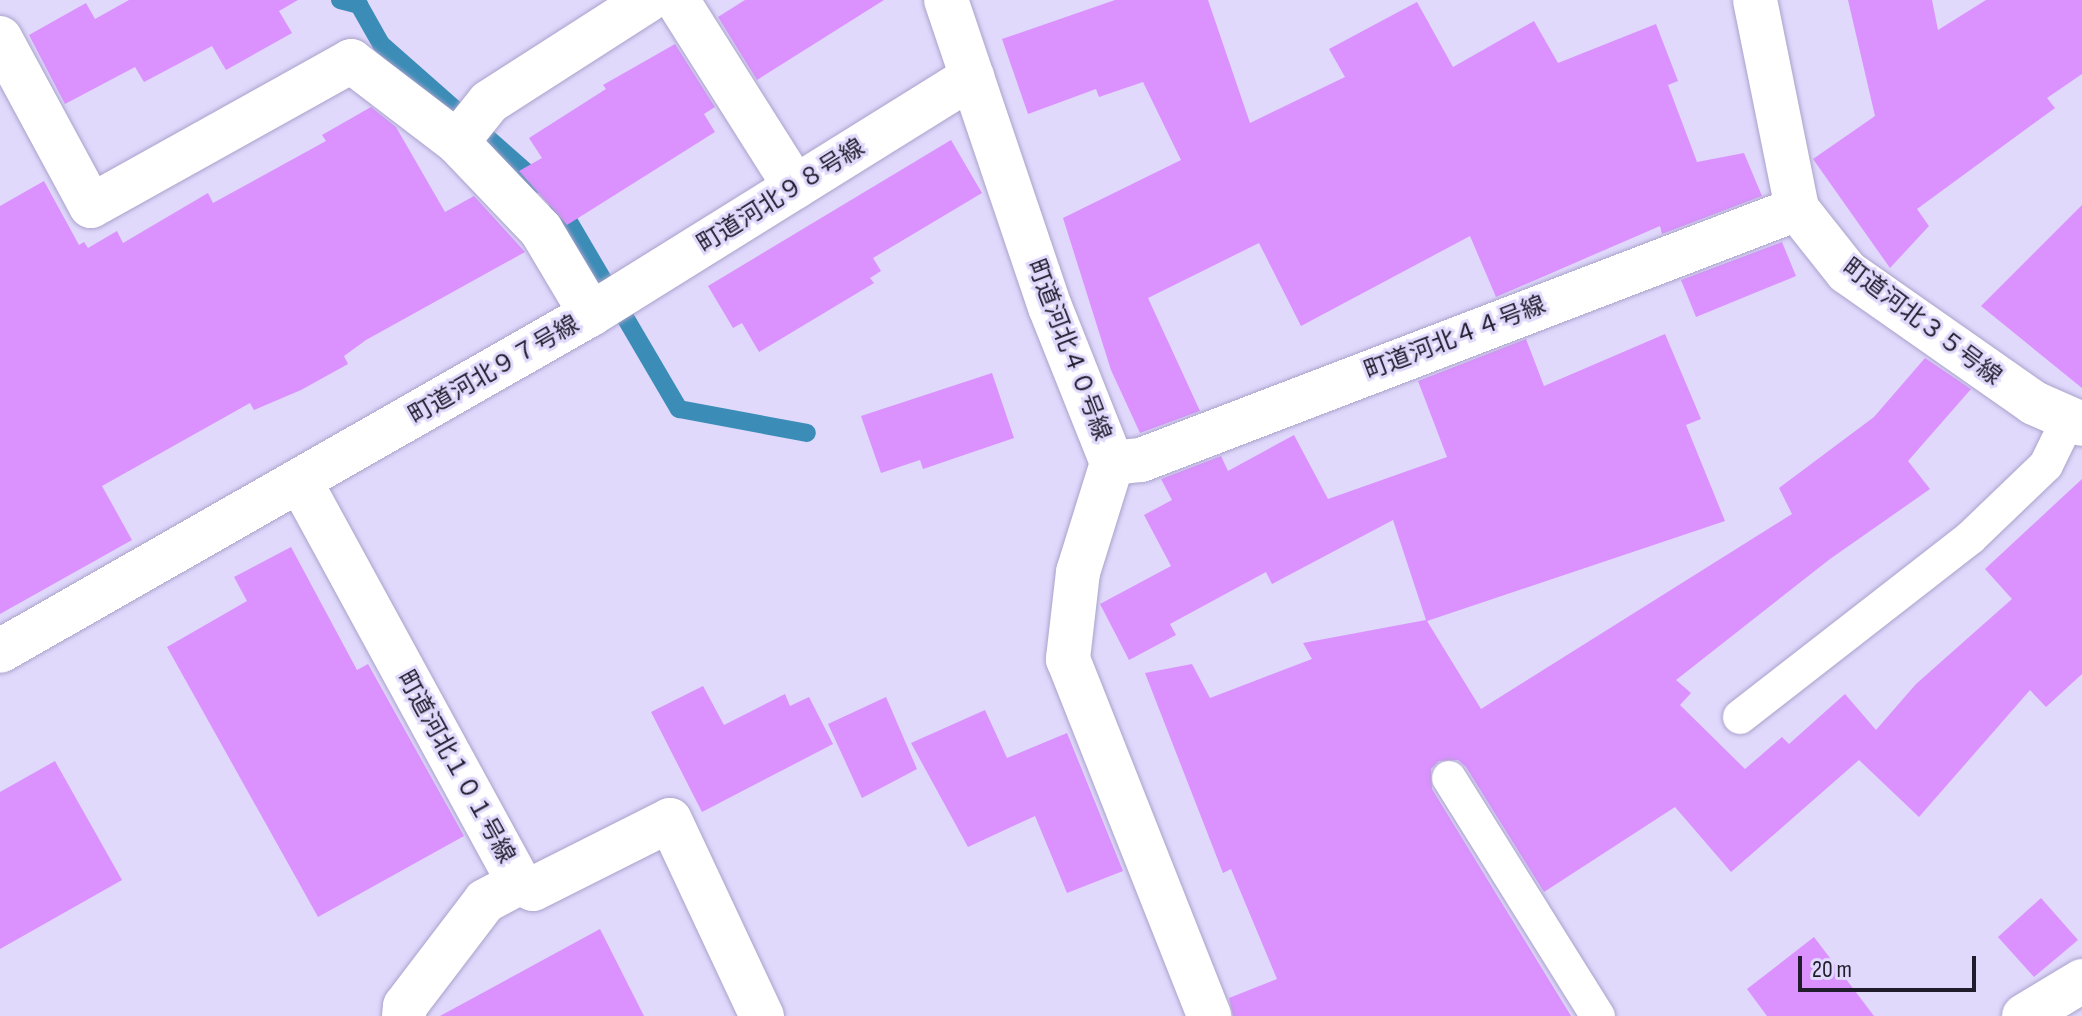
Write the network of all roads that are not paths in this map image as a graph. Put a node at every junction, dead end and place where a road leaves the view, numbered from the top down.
1 (648, 0) edge
2 (677, 0) edge
3 (946, 0) edge
4 (1755, 0) edge
5 (0, 38) edge
6 (972, 77) junction
7 (457, 142) junction
8 (795, 187) junction
9 (1797, 209) junction
10 (591, 314) junction
11 (2076, 421) edge
12 (1112, 463) junction
13 (300, 481) junction
14 (0, 651) edge
15 (1740, 717) dead end
16 (1449, 778) dead end
17 (519, 883) junction
18 (2082, 981) edge
19 (404, 1016) edge
20 (762, 1016) edge
21 (1209, 1016) edge
22 (1598, 1016) edge
23 (2024, 1016) edge

1 - 7 street
2 - 8 street
3 - 6 street, 町道河北４０号線
4 - 9 street, 町道河北３５号線
5 - 7 street, 町道河北９７号線
6 - 8 street, 町道河北９８号線
6 - 12 street, 町道河北４０号線
7 - 10 street, 町道河北９７号線
8 - 10 street, 町道河北９８号線
9 - 11 street, 町道河北３５号線
9 - 12 street, 町道河北４４号線
10 - 13 street, 町道河北９７号線
11 - 15 lane
12 - 21 street, 町道河北４０号線
13 - 14 street, 町道河北９７号線
13 - 17 street, 町道河北１０１号線
16 - 22 lane
17 - 19 street
17 - 20 street, 町道河北１０１号線
18 - 23 street

